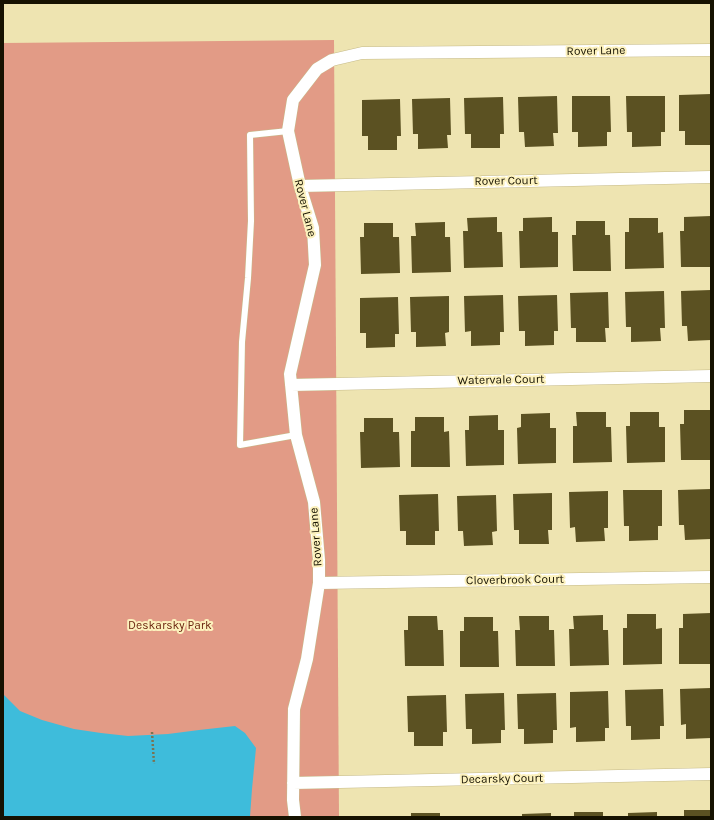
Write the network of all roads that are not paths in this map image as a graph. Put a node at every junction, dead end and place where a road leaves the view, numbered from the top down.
1 (711, 50) edge
2 (288, 131) junction
3 (711, 177) edge
4 (300, 186) junction
5 (711, 376) edge
6 (292, 385) junction
7 (296, 435) junction
8 (711, 577) edge
9 (319, 583) junction
10 (711, 774) edge
11 (293, 783) junction
12 (295, 817) edge

1 - 2 street, Rover Lane
2 - 4 street, Rover Lane
2 - 7 lane
3 - 4 street, Rover Court
4 - 6 street, Rover Lane
5 - 6 street, Watervale Court
6 - 7 street, Rover Lane
7 - 9 street, Rover Lane
8 - 9 street, Cloverbrook Court
9 - 11 street, Rover Lane
10 - 11 street, Decarsky Court
11 - 12 street, Rover Lane

